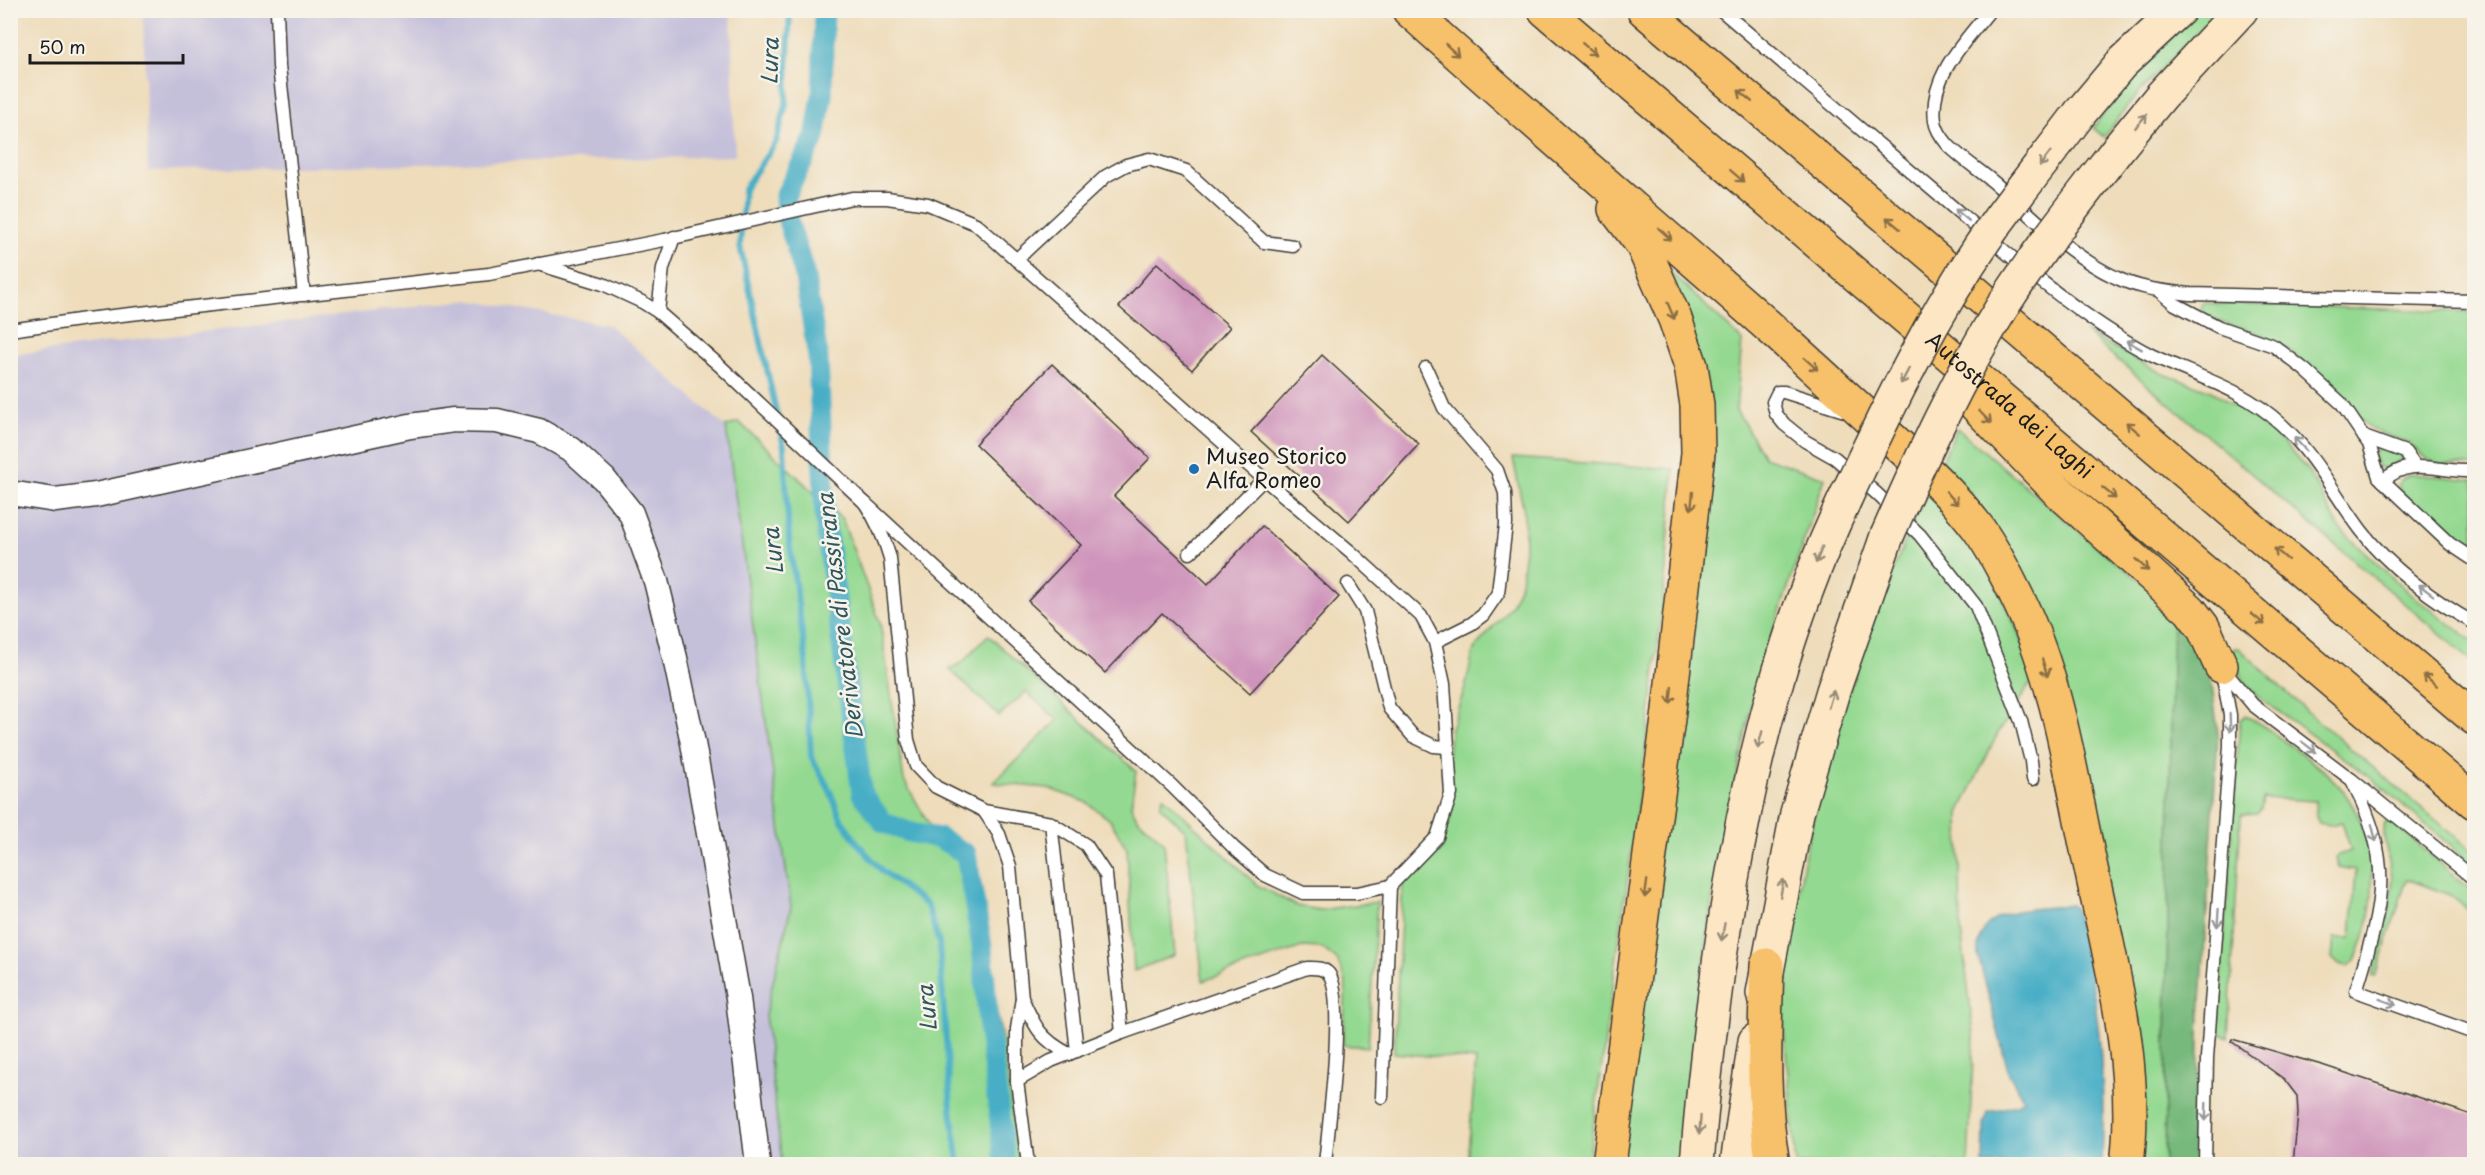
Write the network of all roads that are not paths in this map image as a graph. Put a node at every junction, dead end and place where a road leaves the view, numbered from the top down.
1 (277, 10) edge
2 (1409, 10) edge
3 (1545, 10) edge
4 (1644, 10) edge
5 (1721, 10) edge
6 (1989, 10) edge
7 (2158, 10) edge
8 (2179, 10) edge
9 (2241, 10) edge
10 (2262, 10) edge
11 (2121, 64) junction
12 (2162, 95) junction
13 (1509, 101) junction
14 (674, 237) junction
15 (1293, 246) dead end
16 (1016, 260) junction
17 (534, 263) junction
18 (2158, 291) junction
19 (304, 295) junction
20 (1876, 295) junction
21 (2475, 301) edge
22 (658, 312) junction
23 (10, 330) edge
24 (1426, 368) dead end
25 (1872, 420) junction
26 (2364, 437) junction
27 (2414, 465) junction
28 (2475, 471) edge
29 (1264, 479) junction
30 (2383, 481) junction
31 (10, 493) edge
32 (865, 503) junction
33 (1190, 553) dead end
34 (2475, 560) edge
35 (1348, 584) dead end
36 (2475, 623) edge
37 (1435, 642) junction
38 (2221, 666) junction
39 (2475, 718) edge
40 (1446, 747) junction
41 (2033, 779) dead end
42 (2352, 780) junction
43 (2475, 802) edge
44 (984, 810) junction
45 (1051, 823) junction
46 (2475, 879) edge
47 (1390, 886) junction
48 (1767, 965) junction
49 (1022, 998) junction
50 (1122, 1033) junction
51 (2475, 1033) edge
52 (1073, 1052) junction
53 (1017, 1081) junction
54 (1382, 1097) dead end
55 (758, 1164) edge
56 (1028, 1164) edge
57 (1325, 1164) edge
58 (1609, 1164) edge
59 (1697, 1164) edge
60 (1737, 1164) edge
61 (1773, 1164) edge
62 (2127, 1164) edge
63 (2205, 1164) edge

1 - 19 lane
2 -> 13 highway
3 -> 20 highway, Autostrada dei Laghi
39 -> 4 highway
36 -> 5 lane
6 - 18 lane
7 - 11 main road
8 - 11 main road
9 - 12 main road
10 - 12 main road
11 -> 59 main road, bridge
48 -> 12 main road, bridge
13 -> 25 highway
13 -> 58 highway
14 - 16 lane
14 - 17 lane
14 - 22 lane
15 - 16 lane
16 - 29 lane
17 - 19 lane
17 - 22 lane
18 - 21 lane
18 - 26 lane
19 - 23 lane
20 -> 38 highway
20 -> 43 highway, Autostrada dei Laghi
22 - 32 lane
24 - 37 lane
25 - 41 lane
25 -> 62 highway
26 - 27 lane
26 - 30 lane
27 - 28 lane
27 - 30 lane
29 - 33 lane
29 - 37 lane
30 - 34 lane
31 - 55 street
32 - 44 lane
32 - 47 lane
35 - 40 lane
37 - 40 lane
38 -> 42 lane
38 -> 63 lane
40 - 47 lane
42 - 46 lane
42 -> 51 lane
44 - 45 lane
44 - 49 lane
45 - 50 lane
45 - 52 lane
47 - 54 lane
48 - 60 main road
48 - 61 highway
49 - 52 lane
49 - 53 lane
50 - 52 lane
50 - 57 lane
52 - 53 lane
53 - 56 lane

